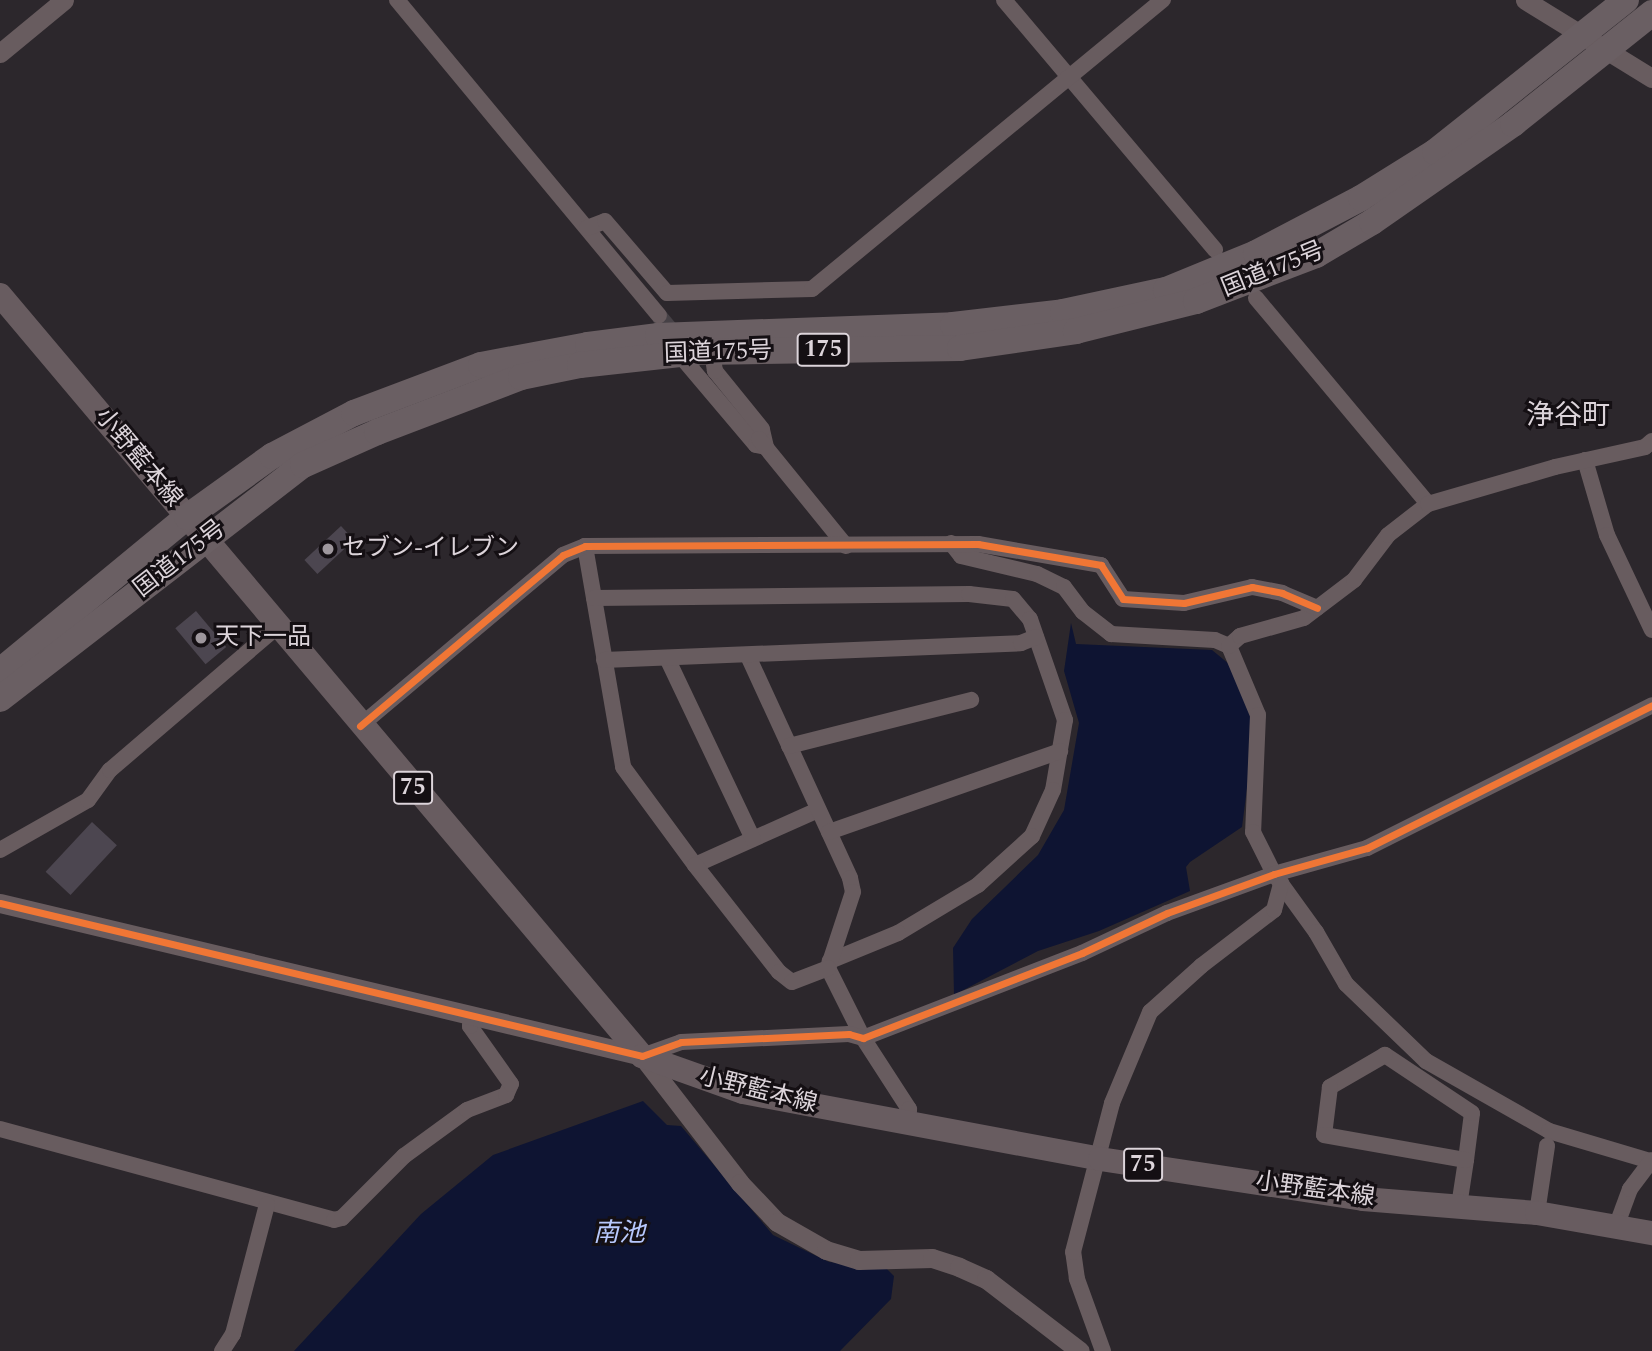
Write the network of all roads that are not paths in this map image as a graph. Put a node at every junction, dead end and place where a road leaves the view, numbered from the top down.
1 (64, 0) edge
2 (397, 0) edge
3 (1003, 0) edge
4 (1163, 0) edge
5 (1525, 0) edge
6 (1626, 0) edge
7 (1652, 13) edge
8 (1583, 35) junction
9 (1607, 51) junction
10 (0, 53) edge
11 (1069, 78) junction
12 (1652, 78) edge
13 (587, 228) junction
14 (1236, 274) junction
15 (0, 295) edge
16 (658, 326) junction
17 (683, 344) junction
18 (708, 361) junction
19 (1652, 441) edge
20 (766, 447) junction
21 (1585, 460) junction
22 (1428, 504) junction
23 (187, 517) junction
24 (205, 539) junction
25 (951, 542) junction
26 (585, 546) junction
27 (846, 546) junction
28 (594, 598) junction
29 (1317, 608) junction
30 (277, 626) junction
31 (1652, 630) edge
32 (1036, 637) junction
33 (1229, 646) junction
34 (748, 656) junction
35 (667, 658) junction
36 (604, 660) junction
37 (0, 671) edge
38 (0, 699) edge
39 (971, 700) dead end
40 (1652, 705) edge
41 (360, 726) junction
42 (789, 746) junction
43 (1060, 751) junction
44 (818, 810) junction
45 (829, 832) junction
46 (753, 839) junction
47 (0, 850) edge
48 (695, 865) junction
49 (1278, 878) junction
50 (0, 903) edge
51 (829, 965) junction
52 (471, 1017) junction
53 (863, 1038) junction
54 (642, 1056) junction
55 (908, 1124) junction
56 (0, 1129) edge
57 (1547, 1146) dead end
58 (1100, 1159) junction
59 (1466, 1160) junction
60 (1651, 1160) edge
61 (267, 1204) junction
62 (1459, 1206) junction
63 (1537, 1213) junction
64 (1616, 1227) junction
65 (1652, 1233) edge
66 (222, 1351) edge
67 (1080, 1351) edge
68 (1103, 1351) edge

1 - 10 street
2 - 13 street
3 - 11 street
4 - 11 street
5 - 8 street
6 - 8 highway, 国道175号 / 175
7 - 9 highway, 国道175号 / 175
8 - 9 street
8 - 14 highway, 国道175号 / 175
9 - 12 street
9 - 14 highway, 国道175号 / 175
11 - 13 street
11 - 14 street
13 - 16 street
13 - 17 street
14 - 17 highway, 国道175号 / 175
14 - 18 highway, 国道175号 / 175
14 - 22 street
15 - 23 main road, 小野藍本線 / 75
16 - 17 highway, 国道175号 / 175
16 - 23 highway, 国道175号 / 175
17 - 18 highway, 国道175号 / 175
17 - 20 street
17 - 24 highway, 国道175号 / 175
18 - 20 street
19 - 21 street
20 - 27 street
21 - 22 street
21 - 31 street
22 - 29 street
23 - 24 main road, 小野藍本線 / 75
23 - 37 highway, 国道175号 / 175
24 - 30 main road, 小野藍本線 / 75
24 - 38 highway, 国道175号 / 175
25 - 27 street
25 - 29 street
25 - 33 street
26 - 27 street
26 - 28 street
26 - 41 street
28 - 32 street
28 - 36 street
29 - 33 street
30 - 41 main road, 小野藍本線 / 75
30 - 47 street
32 - 34 street
32 - 43 street
33 - 49 street
34 - 35 street
34 - 42 street
35 - 36 street
35 - 46 street
36 - 48 street
39 - 42 street
40 - 49 street
41 - 54 main road, 小野藍本線 / 75
42 - 44 street
43 - 45 street
43 - 51 street
44 - 45 street
44 - 46 street
45 - 51 street
46 - 48 street
48 - 51 street
49 - 53 street
49 - 58 street
49 - 60 street
50 - 52 street
51 - 53 street
52 - 54 street
52 - 61 street
53 - 54 street
53 - 55 street
54 - 55 main road, 小野藍本線 / 75
54 - 67 street
55 - 58 main road, 小野藍本線 / 75
56 - 61 street
57 - 63 street
58 - 62 main road, 小野藍本線 / 75
58 - 68 street
59 - 59 street
59 - 62 street
60 - 64 street
61 - 66 street
62 - 63 main road, 小野藍本線 / 75
63 - 64 main road, 小野藍本線 / 75
64 - 65 main road, 小野藍本線 / 75

